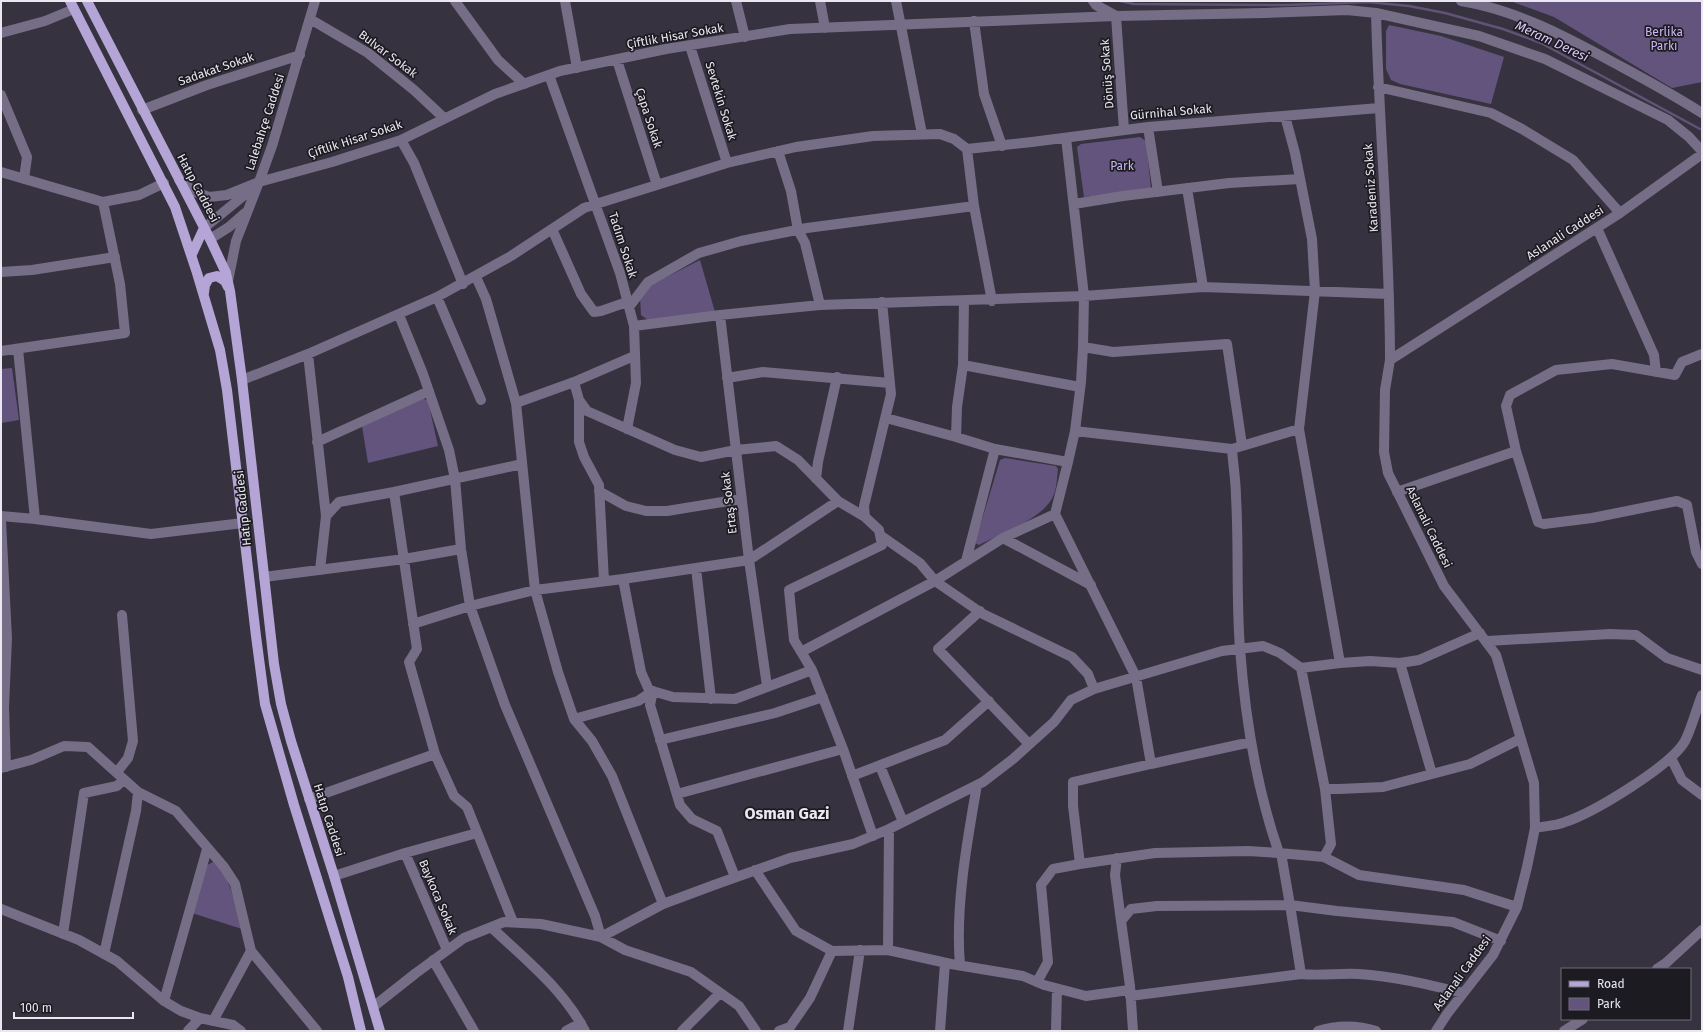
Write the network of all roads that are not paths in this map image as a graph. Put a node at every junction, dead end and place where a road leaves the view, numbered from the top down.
1 (87, 1) edge
2 (315, 1) edge
3 (455, 1) edge
4 (565, 1) edge
5 (736, 1) edge
6 (820, 1) edge
7 (896, 1) edge
8 (1093, 1) edge
9 (1461, 1) edge
10 (72, 5) edge
11 (1376, 13) junction
12 (1116, 16) junction
13 (310, 19) junction
14 (974, 21) junction
15 (900, 25) junction
16 (825, 28) junction
17 (1, 33) edge
18 (745, 37) junction
19 (690, 46) junction
20 (300, 55) junction
21 (617, 60) junction
22 (577, 68) junction
23 (549, 75) junction
24 (524, 84) junction
25 (1378, 87) junction
26 (1, 95) edge
27 (1379, 108) junction
28 (142, 110) junction
29 (1702, 113) edge
30 (1285, 116) junction
31 (444, 118) junction
32 (1148, 127) junction
33 (1124, 130) junction
34 (922, 134) junction
35 (1066, 138) junction
36 (401, 140) junction
37 (1002, 146) junction
38 (967, 149) junction
39 (778, 152) junction
40 (1702, 152) edge
41 (727, 163) junction
42 (1, 172) edge
43 (24, 179) junction
44 (1300, 179) junction
45 (179, 180) junction
46 (259, 182) junction
47 (164, 183) junction
48 (657, 185) junction
49 (1187, 188) junction
50 (1158, 192) junction
51 (103, 202) junction
52 (596, 204) junction
53 (1074, 204) junction
54 (974, 206) junction
55 (247, 211) junction
56 (1620, 213) junction
57 (204, 228) junction
58 (1597, 228) junction
59 (552, 229) junction
60 (798, 230) junction
61 (210, 239) junction
62 (192, 254) junction
63 (115, 256) junction
64 (1, 272) edge
65 (476, 276) junction
66 (463, 284) junction
67 (229, 286) junction
68 (1203, 287) junction
69 (1315, 291) junction
70 (1389, 294) junction
71 (204, 296) junction
72 (1084, 296) junction
73 (437, 297) junction
74 (964, 301) junction
75 (992, 301) junction
76 (882, 302) junction
77 (628, 305) junction
78 (820, 305) junction
79 (399, 315) junction
80 (720, 315) junction
81 (634, 326) junction
82 (1083, 347) junction
83 (18, 349) junction
84 (1, 351) edge
85 (308, 354) junction
86 (1702, 354) edge
87 (634, 356) junction
88 (1390, 360) junction
89 (963, 365) junction
90 (1656, 372) junction
91 (838, 377) junction
92 (727, 378) junction
93 (242, 380) junction
94 (574, 382) junction
95 (890, 383) junction
96 (1080, 387) junction
97 (430, 391) junction
98 (481, 400) dead end
99 (579, 400) junction
100 (516, 403) junction
101 (886, 418) junction
102 (627, 429) junction
103 (1299, 429) junction
104 (1075, 431) junction
105 (956, 437) junction
106 (317, 442) junction
107 (1242, 446) junction
108 (995, 449) junction
109 (1232, 449) junction
110 (736, 450) junction
111 (1516, 451) junction
112 (1068, 462) junction
113 (522, 464) junction
114 (456, 479) junction
115 (816, 479) junction
116 (599, 491) junction
117 (394, 492) junction
118 (1397, 492) junction
119 (741, 499) junction
120 (838, 502) junction
121 (1056, 514) junction
122 (1, 516) edge
123 (326, 516) junction
124 (865, 517) junction
125 (35, 520) junction
126 (1, 521) edge
127 (243, 523) junction
128 (880, 535) junction
129 (1003, 538) junction
130 (461, 549) junction
131 (404, 559) junction
132 (749, 560) junction
133 (966, 561) junction
134 (1702, 564) edge
135 (696, 568) junction
136 (320, 570) junction
137 (264, 577) junction
138 (623, 579) junction
139 (604, 581) junction
140 (935, 581) junction
141 (1091, 585) junction
142 (535, 590) junction
143 (470, 606) junction
144 (980, 612) junction
145 (122, 615) dead end
146 (413, 624) junction
147 (1480, 633) junction
148 (4, 638) edge
149 (1487, 641) junction
150 (1240, 649) junction
151 (801, 652) junction
152 (1340, 663) junction
153 (1400, 663) junction
154 (1301, 668) junction
155 (812, 670) junction
156 (1702, 670) edge
157 (1136, 677) junction
158 (767, 686) junction
159 (1094, 689) junction
160 (653, 691) junction
161 (1702, 695) edge
162 (823, 697) junction
163 (711, 699) junction
164 (989, 701) junction
165 (574, 719) junction
166 (1520, 739) junction
167 (660, 740) junction
168 (1251, 742) junction
169 (1029, 744) junction
170 (843, 749) junction
171 (435, 754) junction
172 (1671, 758) junction
173 (1151, 764) junction
174 (880, 766) junction
175 (4, 767) edge
176 (116, 772) junction
177 (1432, 774) junction
178 (852, 776) junction
179 (123, 780) junction
180 (977, 785) junction
181 (1326, 788) junction
182 (138, 792) junction
183 (676, 794) junction
184 (1702, 795) edge
185 (309, 799) junction
186 (903, 822) junction
187 (1535, 828) junction
188 (889, 829) junction
189 (477, 833) junction
190 (873, 836) junction
191 (207, 849) junction
192 (405, 853) junction
193 (1280, 853) junction
194 (1118, 858) junction
195 (1324, 858) junction
196 (1080, 864) junction
197 (755, 870) junction
198 (334, 876) junction
199 (735, 877) junction
200 (663, 904) junction
201 (1290, 904) junction
202 (1517, 907) junction
203 (1, 909) edge
204 (1121, 920) junction
205 (513, 922) junction
206 (491, 927) junction
207 (1702, 930) edge
208 (63, 934) junction
209 (601, 937) junction
210 (1501, 941) junction
211 (447, 950) junction
212 (860, 950) junction
213 (888, 950) junction
214 (251, 951) junction
215 (832, 951) junction
216 (104, 954) junction
217 (433, 960) junction
218 (945, 963) junction
219 (960, 965) junction
220 (1658, 968) edge
221 (1300, 974) junction
222 (1037, 982) junction
223 (1058, 988) junction
224 (720, 993) junction
225 (1130, 993) junction
226 (1463, 993) junction
227 (164, 1001) junction
228 (373, 1007) junction
229 (200, 1018) junction
230 (1581, 1020) edge
231 (213, 1021) junction
232 (583, 1027) edge
233 (188, 1031) edge
234 (241, 1031) edge
235 (317, 1031) edge
236 (361, 1031) edge
237 (380, 1031) edge
238 (474, 1031) edge
239 (566, 1031) edge
240 (682, 1031) edge
241 (756, 1031) edge
242 (780, 1031) edge
243 (848, 1031) edge
244 (940, 1031) edge
245 (1056, 1031) edge
246 (1133, 1031) edge
247 (1318, 1031) edge
248 (1376, 1031) edge
249 (1436, 1031) edge
250 (1564, 1031) edge

1 - 28 main road, Hatıp Caddesi
2 - 13 street, Lalebahçe Caddesi
3 - 24 street
4 - 22 street
5 - 18 street
6 - 16 street
7 - 15 street
8 - 12 street
9 - 29 street
10 - 17 street
10 - 47 main road, Hatıp Caddesi
11 - 12 street, Çiftlik Hisar Sokak
11 - 25 street, Karadeniz Sokak
11 - 40 street, Çiftlik Hisar Sokak
12 - 14 street, Çiftlik Hisar Sokak
12 - 33 street, Dönüş Sokak
13 - 20 street, Lalebahçe Caddesi
13 - 31 street, Bulvar Sokak
14 - 15 street, Çiftlik Hisar Sokak
14 - 37 street
15 - 16 street, Çiftlik Hisar Sokak
15 - 34 street
16 - 18 street, Çiftlik Hisar Sokak
18 - 19 street, Çiftlik Hisar Sokak
19 - 21 street, Çiftlik Hisar Sokak
19 - 41 street, Sevtekin Sokak
20 - 28 street, Sadakat Sokak
20 - 46 street, Lalebahçe Caddesi
21 - 22 street, Çiftlik Hisar Sokak
21 - 48 street, Çapa Sokak
22 - 23 street, Çiftlik Hisar Sokak
23 - 24 street, Çiftlik Hisar Sokak
23 - 52 street, Tadım Sokak
24 - 31 street, Çiftlik Hisar Sokak
25 - 27 street, Karadeniz Sokak
25 - 56 street
26 - 43 street
27 - 30 street, Gürnihal Sokak
27 - 70 street, Karadeniz Sokak
28 - 45 main road, Hatıp Caddesi
30 - 32 street, Gürnihal Sokak
30 - 44 street
31 - 36 street, Çiftlik Hisar Sokak
32 - 33 street, Gürnihal Sokak
32 - 50 street
33 - 35 street, Gürnihal Sokak
34 - 38 street
34 - 39 street
35 - 37 street, Gürnihal Sokak
35 - 53 street
36 - 46 street, Çiftlik Hisar Sokak
36 - 66 street
37 - 38 street, Gürnihal Sokak
38 - 54 street
39 - 41 street
39 - 60 street
40 - 56 street, Aslanali Caddesi
41 - 48 street
42 - 43 street
43 - 51 street
44 - 49 street
44 - 69 street
45 - 46 street, Çiftlik Hisar Sokak
45 - 57 main road, Hatıp Caddesi
46 - 55 street
46 - 57 street, Lalebahçe Caddesi
47 - 51 street
47 - 62 main road, Hatıp Caddesi
48 - 52 street
49 - 50 street
49 - 68 street
50 - 53 street
51 - 63 street
52 - 59 street
52 - 77 street, Tadım Sokak
53 - 72 street
54 - 60 street
54 - 75 street
55 - 61 street
55 - 67 street
56 - 58 street, Aslanali Caddesi
57 - 61 main road, Hatıp Caddesi
57 - 62 main road
58 - 88 street, Aslanali Caddesi
58 - 90 street
59 - 65 street
59 - 77 street
60 - 77 street
60 - 78 street
61 - 67 main road, Hatıp Caddesi
62 - 71 main road, Hatıp Caddesi
63 - 64 street
63 - 83 street
65 - 66 street
65 - 100 street
66 - 73 street
67 - 71 main road
67 - 93 main road, Hatıp Caddesi
68 - 69 street
68 - 72 street
69 - 70 street
69 - 103 street
70 - 88 street, Karadeniz Sokak
71 - 127 main road, Hatıp Caddesi
72 - 75 street
72 - 82 street
73 - 79 street
73 - 98 street
74 - 75 street
74 - 76 street
74 - 89 street
76 - 78 street
76 - 95 street
77 - 81 street, Tadım Sokak
78 - 80 street
79 - 85 street
79 - 97 street
80 - 81 street
80 - 92 street, Ertaş Sokak
81 - 87 street, Tadım Sokak
82 - 96 street
82 - 107 street
83 - 84 street
83 - 125 street
85 - 93 street
85 - 106 street
86 - 90 street
87 - 94 street
87 - 102 street, Tadım Sokak
88 - 118 street, Aslanali Caddesi
89 - 96 street
89 - 105 street
90 - 111 street
91 - 92 street
91 - 95 street
91 - 115 street
92 - 110 street, Ertaş Sokak
93 - 137 main road, Hatıp Caddesi
94 - 99 street
94 - 100 street
95 - 101 street
96 - 104 street
97 - 106 street
97 - 114 street
99 - 102 street
99 - 116 street
100 - 113 street
101 - 105 street
101 - 124 street
102 - 110 street
103 - 107 street
103 - 152 street
104 - 109 street
104 - 112 street
105 - 108 street
106 - 123 street
107 - 109 street
108 - 112 street
108 - 133 street
109 - 150 street
110 - 115 street
110 - 119 street, Ertaş Sokak
111 - 118 street
111 - 134 street
112 - 121 street
113 - 114 street
113 - 142 street
114 - 117 street
114 - 130 street
115 - 120 street
116 - 119 street
116 - 139 street
117 - 123 street
117 - 131 street
118 - 147 street, Aslanali Caddesi
119 - 132 street, Ertaş Sokak
120 - 124 street
120 - 132 street
121 - 129 street
121 - 141 street
122 - 125 street
123 - 136 street
124 - 128 street
125 - 127 street
126 - 148 street
127 - 236 main road, Hatıp Caddesi
128 - 140 street
128 - 151 street
129 - 133 street
129 - 141 street
130 - 131 street
130 - 143 street
131 - 136 street
131 - 146 street
132 - 135 street
132 - 158 street, Ertaş Sokak
133 - 140 street
135 - 138 street
135 - 163 street
136 - 137 street
137 - 185 main road, Hatıp Caddesi
138 - 139 street
138 - 160 street
139 - 142 street
140 - 144 street
140 - 151 street
141 - 157 street
142 - 143 street
142 - 165 street
143 - 146 street
143 - 209 street
144 - 159 street
144 - 164 street
145 - 176 street
146 - 171 street
147 - 149 street, Aslanali Caddesi
147 - 153 street
148 - 175 street
149 - 156 street
149 - 166 street, Aslanali Caddesi
150 - 154 street
150 - 157 street
150 - 168 street
151 - 155 street
152 - 153 street
152 - 154 street
153 - 177 street
154 - 181 street
155 - 158 street
155 - 162 street
157 - 159 street
157 - 173 street
158 - 163 street
159 - 169 street
160 - 163 street
160 - 165 street
160 - 167 street
161 - 172 street
162 - 167 street
162 - 170 street
164 - 169 street
164 - 174 street
165 - 200 street
166 - 177 street
166 - 187 street, Aslanali Caddesi
167 - 183 street
168 - 173 street
168 - 193 street
169 - 180 street
170 - 178 street
170 - 183 street
171 - 185 street
171 - 189 street
172 - 184 street
172 - 187 street
173 - 196 street
174 - 178 street
174 - 186 street
175 - 176 street
176 - 179 street
177 - 181 street
178 - 190 street
179 - 182 street
179 - 208 street
180 - 186 street
180 - 219 street
181 - 195 street
182 - 191 street
182 - 216 street
183 - 199 street
185 - 198 main road, Hatıp Caddesi
186 - 188 street
187 - 202 street, Aslanali Caddesi
188 - 190 street
188 - 213 street
189 - 192 street
189 - 205 street
190 - 197 street
191 - 214 street
191 - 227 street
192 - 198 street
192 - 211 street, Baykoca Sokak
193 - 194 street
193 - 195 street
193 - 201 street
194 - 196 street
194 - 204 street
195 - 202 street
196 - 222 street
197 - 199 street
197 - 215 street
198 - 228 main road, Hatıp Caddesi
199 - 200 street
200 - 209 street
201 - 204 street
201 - 210 street
201 - 221 street
202 - 210 street, Aslanali Caddesi
203 - 208 street
204 - 225 street
205 - 206 street
205 - 209 street
206 - 211 street
206 - 232 street
207 - 220 street
208 - 216 street
209 - 224 street
210 - 226 street, Aslanali Caddesi
211 - 217 street
212 - 213 street
212 - 215 street
212 - 243 street
213 - 218 street
214 - 231 street
214 - 235 street
215 - 242 street
216 - 227 street
217 - 228 street
217 - 238 street
218 - 219 street
218 - 244 street
219 - 222 street
221 - 225 street
221 - 226 street
222 - 223 street
223 - 225 street
223 - 245 street
224 - 240 street
224 - 241 street
225 - 246 street
226 - 249 street, Aslanali Caddesi
227 - 229 street
228 - 237 main road, Hatıp Caddesi
229 - 231 street
229 - 233 street
230 - 250 street
231 - 234 street
232 - 239 street
247 - 248 street

